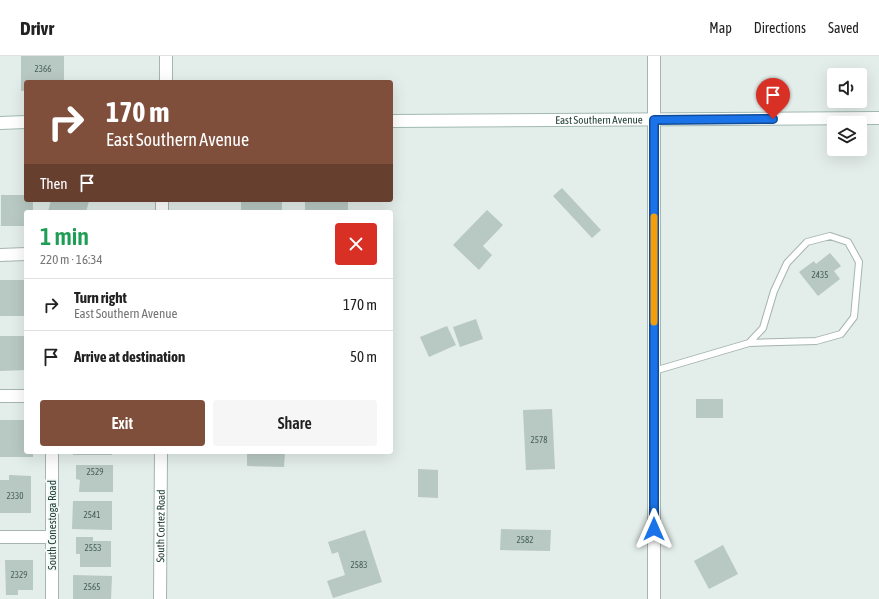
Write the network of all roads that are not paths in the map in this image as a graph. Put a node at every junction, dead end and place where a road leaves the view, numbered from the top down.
1 (166, 56) edge
2 (654, 56) edge
3 (166, 80) edge
4 (879, 118) edge
5 (654, 120) junction
6 (393, 121) edge
7 (24, 122) edge
8 (0, 123) edge
9 (0, 254) edge
10 (24, 254) edge
11 (749, 343) junction
12 (654, 371) junction
13 (0, 396) edge
14 (24, 396) edge
15 (52, 454) edge
16 (161, 454) edge
17 (0, 537) edge
18 (51, 537) junction
19 (52, 599) edge
20 (160, 599) edge
21 (654, 599) edge

1 - 3 street
2 - 5 street
4 - 5 street, East Southern Avenue
5 - 6 street, East Southern Avenue
5 - 12 street
7 - 8 street
9 - 10 street
11 - 11 lane
11 - 12 lane
12 - 21 street
13 - 14 street
15 - 18 street, South Conestoga Road
16 - 20 street, South Cortez Road
17 - 18 street
18 - 19 street, South Conestoga Road

